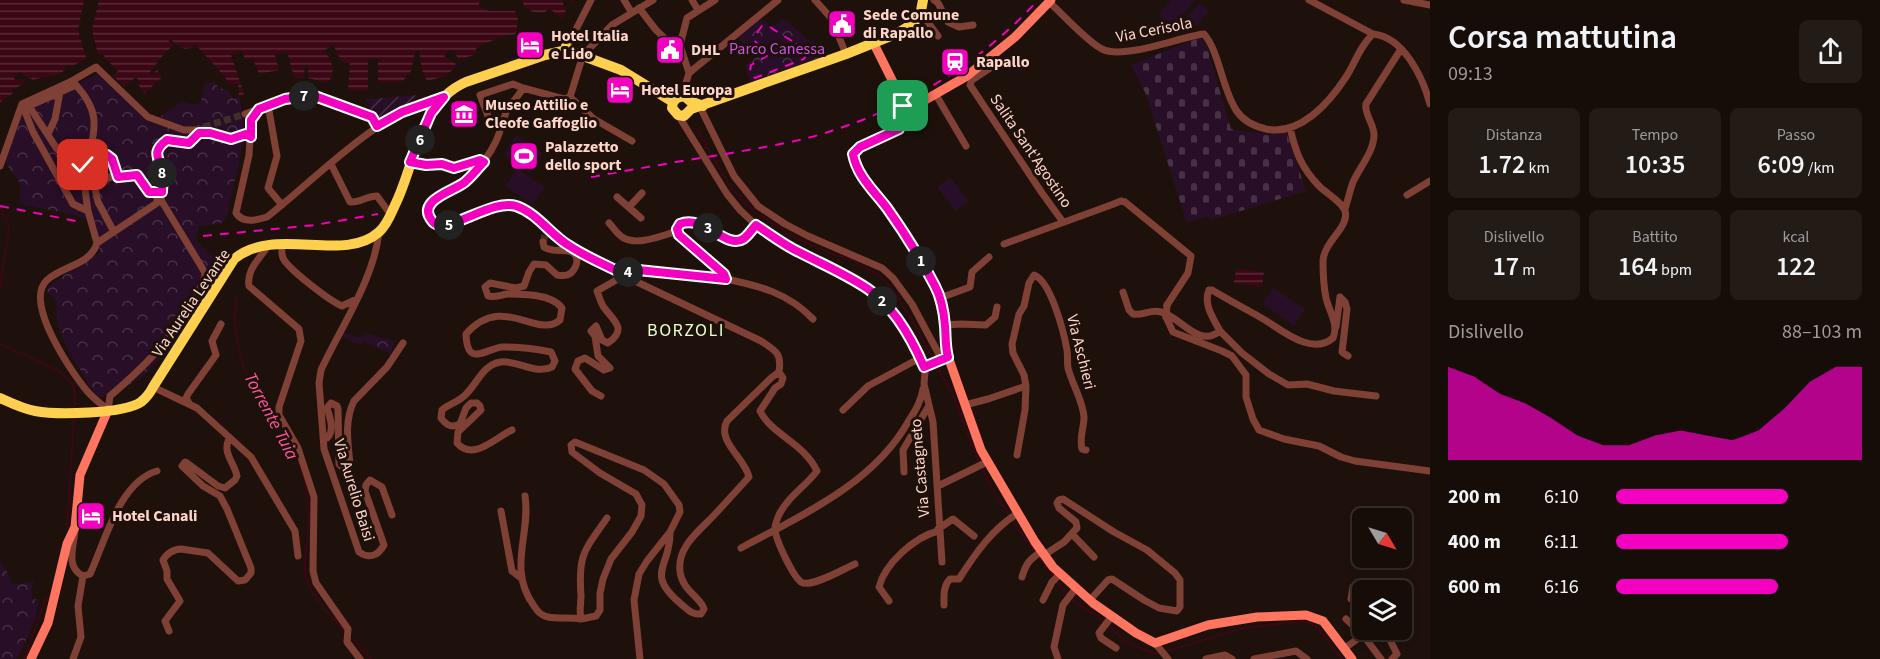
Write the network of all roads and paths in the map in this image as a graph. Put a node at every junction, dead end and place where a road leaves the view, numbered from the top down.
1 (591, 0) edge
2 (624, 0) edge
3 (653, 0) edge
4 (692, 0) edge
5 (715, 0) edge
6 (815, 0) edge
7 (928, 0) edge
8 (934, 0) edge
9 (1309, 0) edge
10 (1404, 0) edge
11 (773, 1) edge
12 (1050, 1) edge
13 (1430, 5) edge
14 (639, 8) junction
15 (698, 10) junction
16 (923, 11) edge
17 (632, 13) junction
18 (973, 25) dead end
19 (1373, 34) junction
20 (938, 36) dead end
21 (874, 44) junction
22 (564, 48) junction
23 (1401, 49) junction
24 (587, 51) junction
25 (846, 54) junction
26 (994, 54) junction
27 (684, 56) junction
28 (689, 73) junction
29 (523, 88) junction
30 (896, 88) tunnel mouth
31 (60, 92) junction
32 (936, 95) junction
33 (444, 97) junction
34 (570, 97) junction
35 (22, 104) junction
36 (690, 104) junction
37 (1430, 104) edge
38 (268, 105) junction
39 (259, 109) junction
40 (245, 114) tunnel mouth
41 (678, 115) joint
42 (488, 116) dead end
43 (377, 126) junction
44 (1290, 128) junction
45 (194, 130) tunnel mouth
46 (48, 134) junction
47 (251, 137) junction
48 (633, 141) dead end
49 (496, 144) junction
50 (966, 146) dead end
51 (497, 154) dead end
52 (89, 156) junction
53 (410, 162) junction
54 (484, 162) junction
55 (331, 164) junction
56 (0, 166) edge
57 (80, 172) junction
58 (116, 174) junction
59 (1430, 181) edge
60 (94, 184) junction
61 (86, 188) junction
62 (159, 192) junction
63 (642, 193) dead end
64 (1407, 195) dead end
65 (617, 197) dead end
66 (282, 205) junction
67 (629, 207) junction
68 (1345, 209) junction
69 (88, 211) junction
70 (391, 215) junction
71 (641, 219) dead end
72 (1063, 222) junction
73 (609, 223) dead end
74 (756, 225) junction
75 (678, 231) junction
76 (114, 232) junction
77 (379, 232) junction
78 (543, 242) dead end
79 (97, 243) junction
80 (269, 244) junction
81 (282, 244) junction
82 (1004, 244) dead end
83 (989, 257) dead end
84 (625, 275) junction
85 (726, 279) junction
86 (1123, 292) dead end
87 (940, 298) junction
88 (357, 299) junction
89 (997, 307) dead end
90 (813, 319) dead end
91 (221, 324) dead end
92 (945, 325) junction
93 (1336, 328) junction
94 (1220, 331) junction
95 (403, 343) dead end
96 (1348, 356) dead end
97 (920, 358) junction
98 (945, 358) junction
99 (925, 366) junction
100 (779, 372) junction
101 (924, 384) junction
102 (1026, 386) junction
103 (153, 387) junction
104 (601, 396) dead end
105 (1376, 396) dead end
106 (0, 398) edge
107 (189, 404) junction
108 (965, 405) junction
109 (928, 407) junction
110 (108, 410) junction
111 (843, 410) dead end
112 (512, 430) dead end
113 (323, 436) junction
114 (230, 438) junction
115 (1086, 450) dead end
116 (1017, 455) dead end
117 (987, 462) junction
118 (157, 471) dead end
119 (1430, 471) edge
120 (904, 472) dead end
121 (938, 486) junction
122 (525, 496) dead end
123 (501, 511) dead end
124 (1017, 513) junction
125 (393, 514) dead end
126 (607, 518) dead end
127 (75, 526) junction
128 (775, 530) junction
129 (938, 530) junction
130 (670, 532) junction
131 (1072, 534) junction
132 (974, 536) dead end
133 (741, 548) dead end
134 (1041, 553) junction
135 (298, 556) dead end
136 (1094, 557) dead end
137 (942, 562) dead end
138 (855, 564) dead end
139 (1059, 575) junction
140 (83, 576) junction
141 (1022, 577) dead end
142 (520, 578) junction
143 (1075, 589) junction
144 (1043, 600) dead end
145 (1090, 600) junction
146 (889, 601) dead end
147 (944, 605) dead end
148 (1111, 617) junction
149 (581, 619) junction
150 (1346, 619) dead end
151 (1352, 625) edge
152 (169, 631) dead end
153 (1356, 640) edge
154 (1367, 640) edge
155 (1390, 640) edge
156 (1156, 644) junction
157 (1116, 648) dead end
158 (1345, 648) junction
159 (31, 659) edge
160 (73, 659) edge
161 (360, 659) edge
162 (640, 659) edge
163 (1058, 659) edge
164 (1168, 659) edge
165 (1206, 659) edge
166 (1232, 659) edge
167 (1254, 659) edge
168 (1306, 659) edge
169 (1352, 659) edge
170 (1381, 659) edge
171 (1392, 659) edge

1 - 22 street
2 - 17 street
3 - 14 street
4 - 15 street
5 - 15 street
6 - 25 street
7 - 16 street
8 - 18 street
9 - 19 street
10 - 13 street
11 - 28 street
12 - 26 street
12 - 44 street, Via Cerisola
14 - 17 street
14 - 27 street
15 - 27 street
16 - 20 street
16 - 21 main road
17 - 24 street
19 - 23 street
19 - 44 street
21 - 25 main road
21 - 30 street
22 - 24 main road
22 - 33 main road
23 - 37 street
23 - 68 street
24 - 34 street
24 - 36 main road
25 - 36 main road
26 - 32 street
26 - 72 street, Salita Sant'Agostino
27 - 28 street
28 - 36 street
29 - 34 street
29 - 42 street
29 - 49 street
31 - 46 street
31 - 46 street
31 - 52 street
32 - 50 street
32 - 87 street
33 - 43 street
33 - 53 main road
34 - 48 street
35 - 45 street
35 - 56 street
35 - 69 street
36 - 41 main road
36 - 98 street
38 - 39 street
38 - 43 street
38 - 66 street
39 - 40 street
39 - 47 street
41 - 74 street
43 - 55 street
44 - 68 street
46 - 57 street
47 - 62 street
47 - 66 street
49 - 51 street
49 - 54 street
52 - 57 street
52 - 58 street
53 - 54 street
53 - 70 main road
54 - 84 street
55 - 66 street
55 - 70 street
57 - 61 street
58 - 60 street
58 - 62 street
59 - 64 street
60 - 61 street
60 - 76 street
61 - 69 street
62 - 76 street
62 - 110 street
63 - 67 street
65 - 67 street
67 - 71 street
68 - 93 street
69 - 79 street
70 - 77 main road
72 - 82 street
72 - 119 street, Salita Sant'Agostino, bridge
73 - 75 street
74 - 75 street
74 - 97 street
75 - 85 street
76 - 79 street
77 - 81 main road, Via Aurelia Levante
77 - 88 street, Via Aurelio Baisi
78 - 112 street
79 - 110 street
80 - 81 main road, Via Aurelia Levante
80 - 103 main road, Via Aurelia Levante
80 - 161 street
81 - 88 street
83 - 87 street
84 - 85 street
84 - 100 street
84 - 104 street
85 - 90 street
86 - 94 street
87 - 92 street
88 - 113 street, Via Aurelio Baisi
89 - 92 street
91 - 107 street
92 - 98 street
93 - 94 street
93 - 96 street
94 - 105 street
95 - 113 street
97 - 99 street
97 - 111 street
98 - 99 street
98 - 108 street
99 - 101 street, Via Castagneto
100 - 128 street
100 - 130 street
101 - 109 street, Via Castagneto
101 - 128 street
102 - 108 street
102 - 115 street, Via Aschieri
102 - 116 street, Via Aschieri
103 - 107 street
103 - 110 main road, Via Aurelia Levante
106 - 110 main road, Via Aurelia Levante
107 - 114 street
108 - 117 street
109 - 120 street
109 - 121 street, Via Castagneto
110 - 127 street
113 - 125 street, Via Aurelio Baisi
114 - 135 street
114 - 152 street
117 - 121 street
117 - 124 street
118 - 140 street
121 - 129 street, Via Castagneto
122 - 142 street
123 - 142 street
124 - 134 street
124 - 147 street
126 - 149 street
127 - 140 street
127 - 159 street
128 - 133 street
128 - 138 street
129 - 132 street
129 - 137 street, Via Castagneto
129 - 146 street
130 - 149 street
130 - 162 street
131 - 134 street
131 - 136 street
131 - 145 street
134 - 139 street
134 - 141 street
139 - 143 street
139 - 144 street
140 - 160 street
142 - 149 street
143 - 145 street
143 - 163 street
145 - 148 street
148 - 156 street
148 - 157 street
150 - 151 street
153 - 158 street
154 - 170 street
155 - 171 street
156 - 158 street
156 - 164 street
158 - 169 street
165 - 166 street
167 - 168 street

